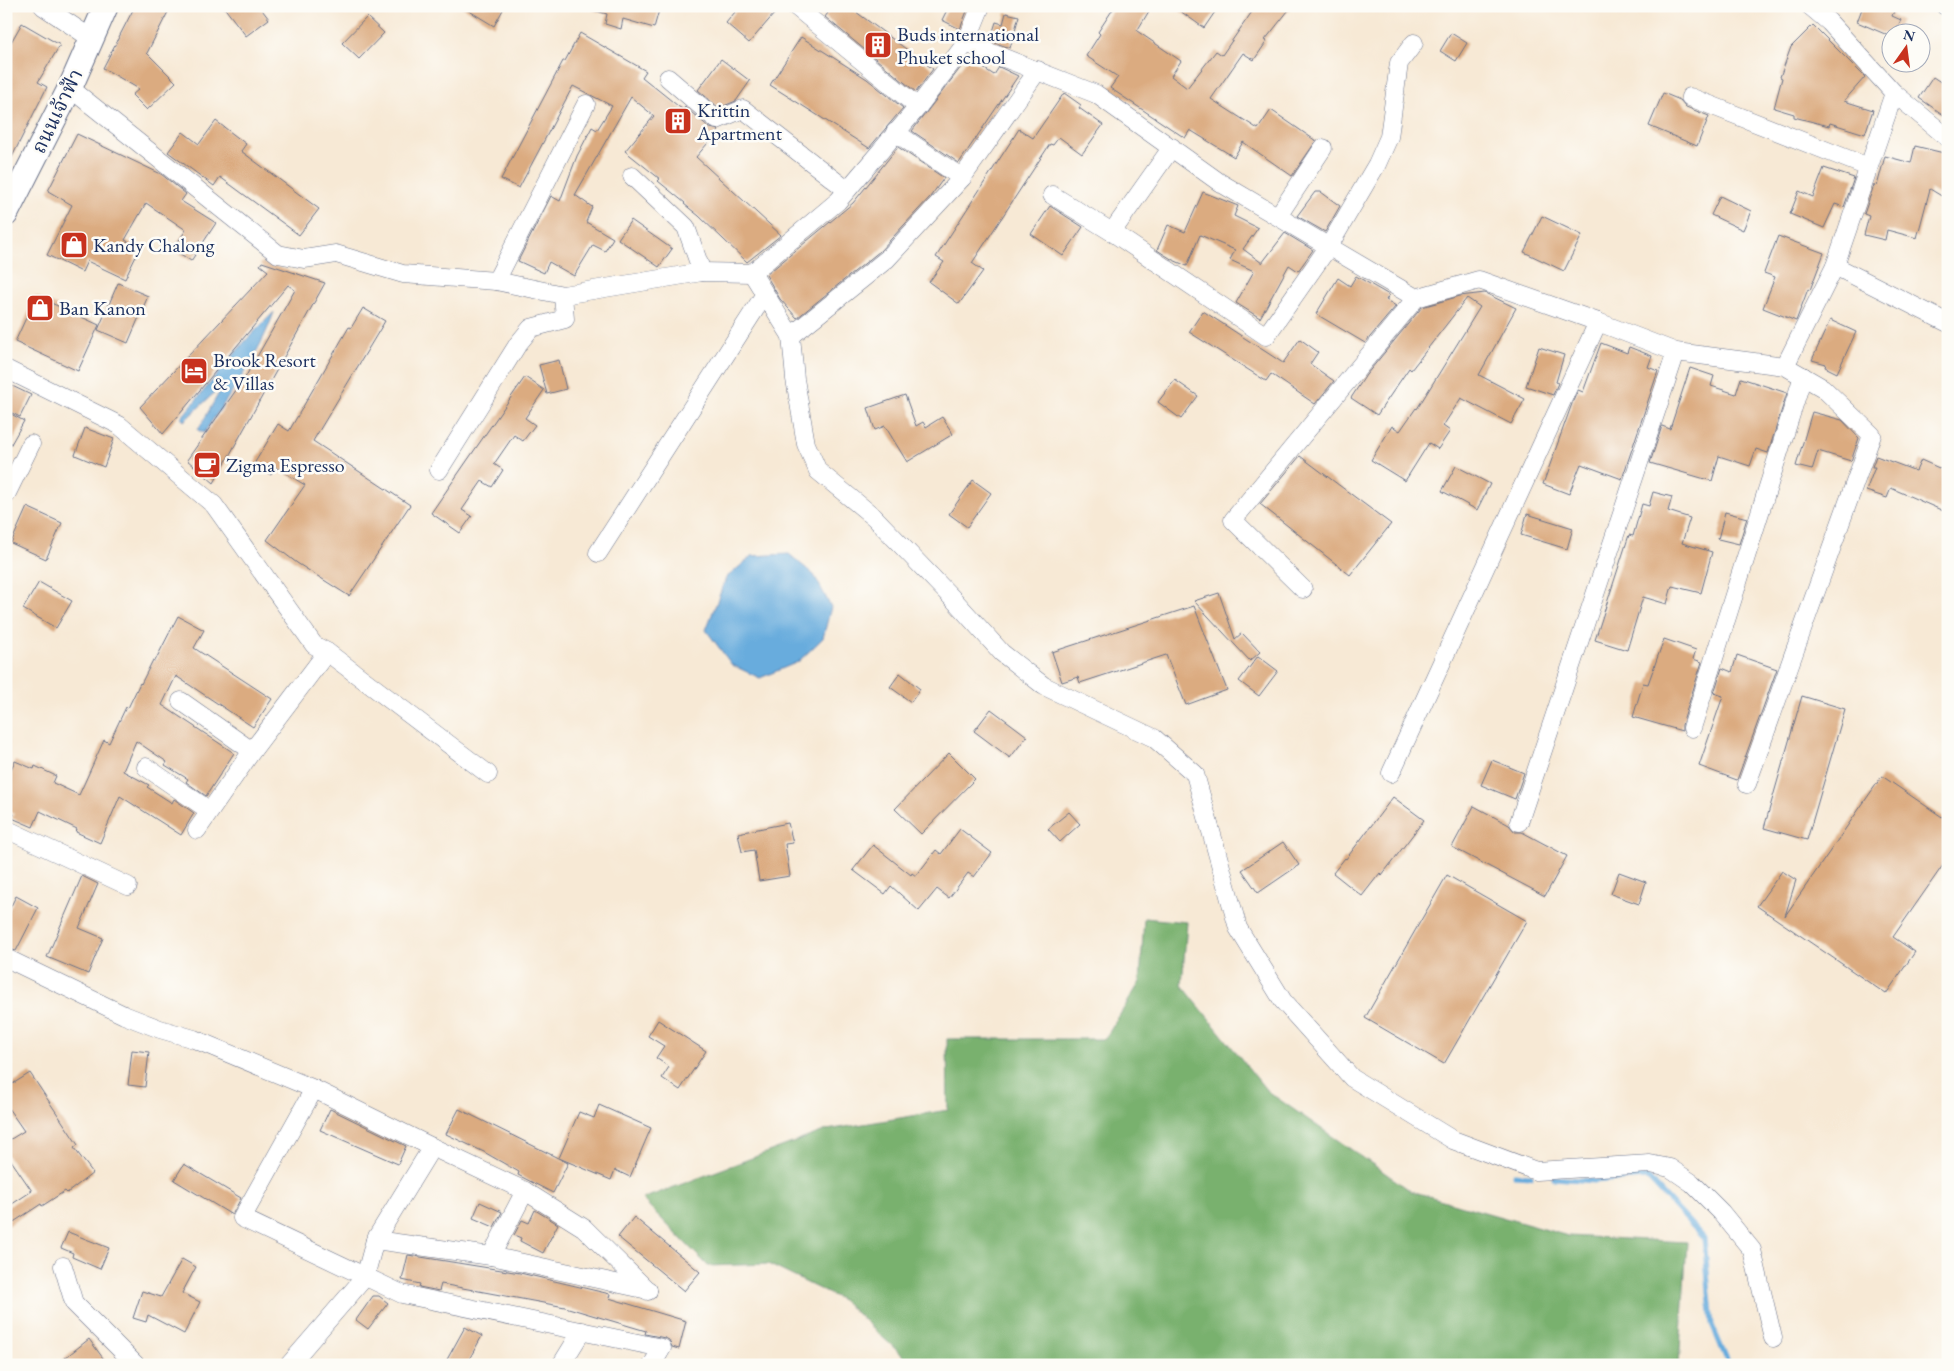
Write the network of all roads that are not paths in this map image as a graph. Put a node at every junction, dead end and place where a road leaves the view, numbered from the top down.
1 (43, 6) edge
2 (106, 6) edge
3 (796, 6) edge
4 (981, 6) edge
5 (1810, 6) edge
6 (1828, 12) edge
7 (92, 39) junction
8 (1414, 42) dead end
9 (966, 43) junction
10 (1038, 70) junction
11 (668, 78) dead end
12 (70, 88) junction
13 (1894, 93) junction
14 (1690, 96) dead end
15 (586, 104) dead end
16 (918, 107) junction
17 (895, 132) junction
18 (1948, 138) edge
19 (1172, 147) junction
20 (1323, 148) dead end
21 (1868, 167) junction
22 (632, 176) dead end
23 (962, 178) junction
24 (847, 190) junction
25 (1052, 195) dead end
26 (6, 214) edge
27 (1278, 216) junction
28 (1112, 232) junction
29 (1329, 246) junction
30 (1835, 266) junction
31 (702, 272) junction
32 (752, 274) junction
33 (496, 281) junction
34 (765, 294) junction
35 (564, 295) junction
36 (1416, 298) junction
37 (1598, 322) junction
38 (1948, 324) edge
39 (791, 336) junction
40 (1676, 352) junction
41 (1785, 366) junction
42 (6, 369) edge
43 (1802, 376) junction
44 (31, 444) dead end
45 (439, 470) dead end
46 (6, 495) edge
47 (598, 553) dead end
48 (1303, 589) dead end
49 (327, 652) junction
50 (181, 701) dead end
51 (1692, 728) dead end
52 (252, 751) junction
53 (146, 767) dead end
54 (1391, 773) dead end
55 (488, 774) dead end
56 (1748, 784) dead end
57 (210, 811) junction
58 (1518, 822) dead end
59 (6, 830) edge
60 (197, 830) dead end
61 (128, 886) dead end
62 (6, 958) edge
63 (314, 1089) junction
64 (432, 1147) junction
65 (526, 1191) junction
66 (376, 1240) junction
67 (490, 1256) junction
68 (63, 1266) dead end
69 (365, 1278) junction
70 (582, 1331) junction
71 (1773, 1338) dead end
72 (136, 1365) edge
73 (289, 1365) edge
74 (560, 1365) edge
75 (652, 1365) edge

1 - 7 street
2 - 7 main road, ถนนเจ้าฟ้า
3 - 16 street
4 - 9 street
5 - 6 street
6 - 13 street
7 - 12 main road, ถนนเจ้าฟ้า
8 - 29 street
9 - 10 street
9 - 16 street
10 - 19 street
10 - 23 street
11 - 24 street
12 - 26 main road, ถนนเจ้าฟ้า
12 - 33 street
13 - 18 street
13 - 21 street
14 - 21 street
15 - 33 street
16 - 17 street
17 - 23 street
17 - 24 street
19 - 27 street
19 - 28 street
20 - 27 street
21 - 30 street
22 - 31 street
23 - 39 street
24 - 32 street
25 - 28 street
27 - 29 street
28 - 29 street
29 - 36 street
30 - 38 street
30 - 41 street
31 - 32 street
31 - 35 street
32 - 34 street
33 - 35 street
34 - 39 street
34 - 47 street
35 - 45 street
36 - 37 street
36 - 48 street
37 - 40 street
37 - 54 street
39 - 71 street
40 - 41 street
40 - 58 street
41 - 43 street
42 - 49 street
43 - 51 street
43 - 56 street
44 - 46 street
49 - 52 street
49 - 55 street
50 - 52 street
52 - 57 street
53 - 57 street
57 - 60 street
59 - 61 street
62 - 63 street
63 - 64 street
63 - 69 street
64 - 65 street
64 - 66 street
65 - 67 street
65 - 67 street
66 - 67 street
66 - 69 street
68 - 72 street
69 - 70 street
69 - 73 street
70 - 74 street
70 - 75 street

